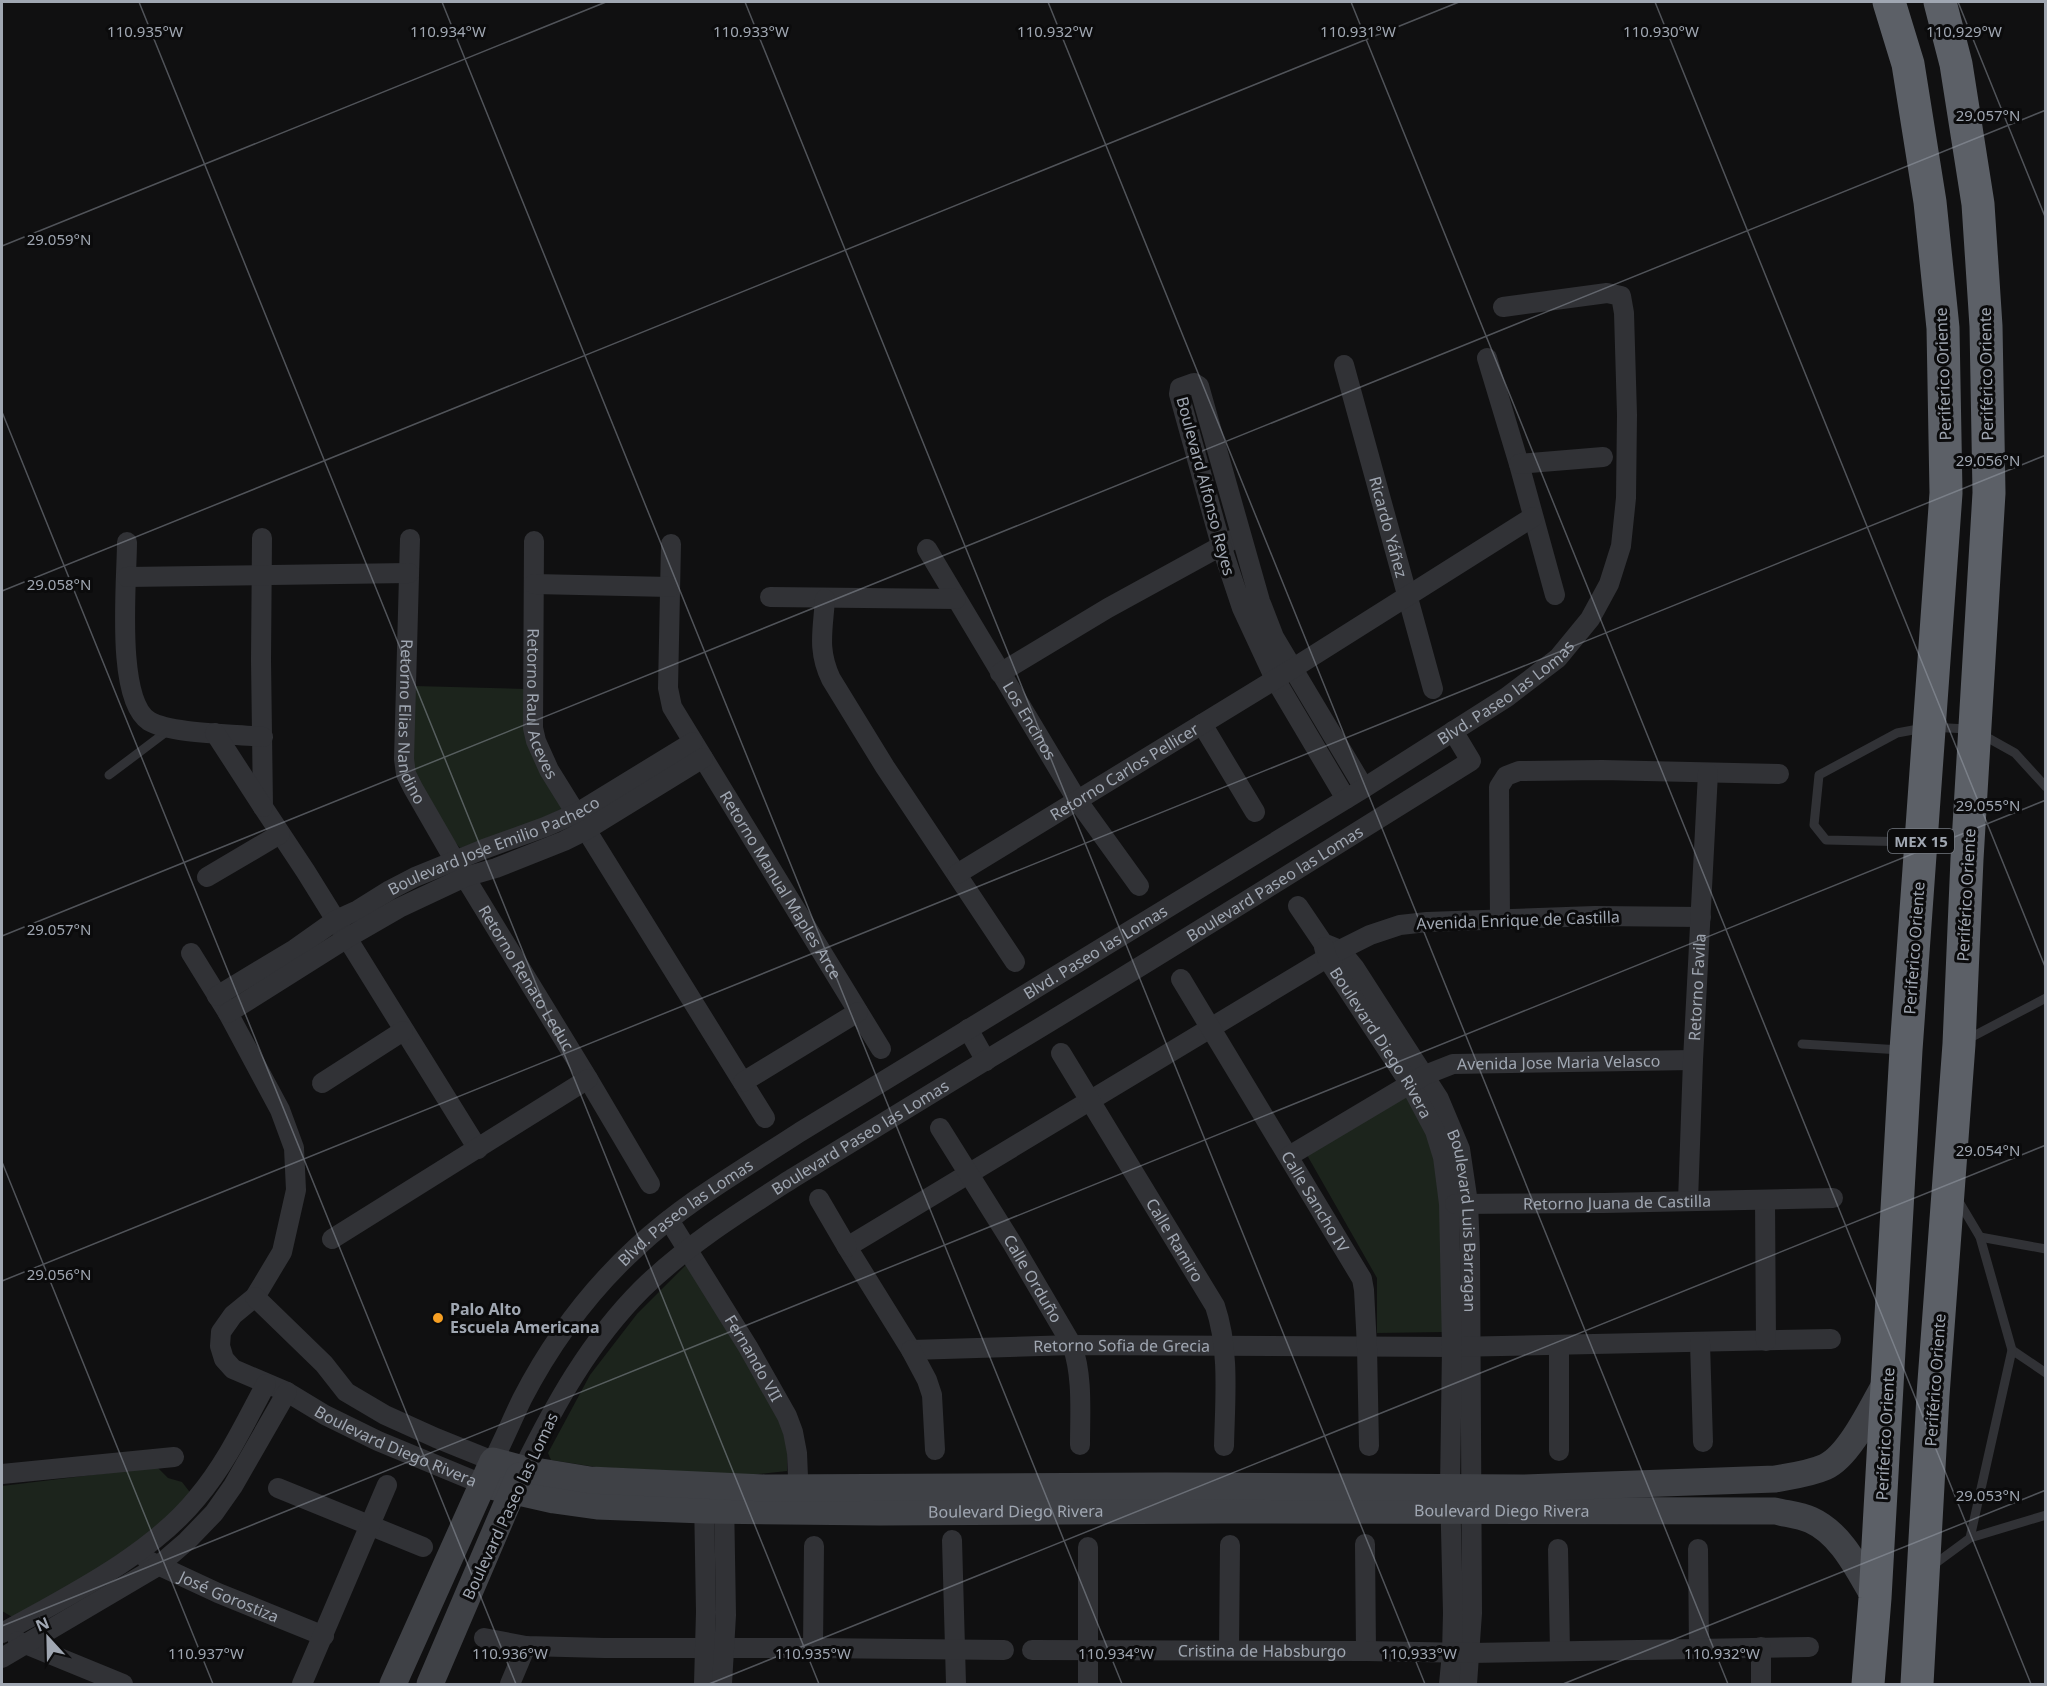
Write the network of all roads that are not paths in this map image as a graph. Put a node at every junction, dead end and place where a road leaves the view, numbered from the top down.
1 (1889, 2) edge
2 (1940, 2) edge
3 (1503, 307) dead end
4 (1487, 358) dead end
5 (1344, 365) dead end
6 (1603, 457) dead end
7 (1519, 464) junction
8 (1533, 517) junction
9 (1241, 536) junction
10 (262, 538) dead end
11 (410, 539) dead end
12 (127, 542) dead end
13 (534, 542) dead end
14 (671, 544) dead end
15 (1221, 545) junction
16 (927, 549) dead end
17 (409, 573) junction
18 (263, 574) junction
19 (127, 577) junction
20 (534, 584) junction
21 (670, 587) junction
22 (1408, 594) junction
23 (1555, 595) dead end
24 (770, 597) dead end
25 (825, 599) junction
26 (956, 599) junction
27 (1000, 673) junction
28 (1284, 674) junction
29 (1432, 689) dead end
30 (1202, 724) junction
31 (1929, 727) junction
32 (170, 729) junction
33 (1974, 730) junction
34 (1453, 732) junction
35 (214, 733) junction
36 (263, 737) junction
37 (1330, 749) junction
38 (698, 750) junction
39 (1708, 773) junction
40 (1779, 774) dead end
41 (110, 775) dead end
42 (2046, 787) edge
43 (1364, 788) junction
44 (1346, 799) junction
45 (1077, 800) junction
46 (263, 807) junction
47 (1255, 812) dead end
48 (582, 821) junction
49 (280, 834) junction
50 (1921, 842) junction
51 (460, 869) junction
52 (957, 874) junction
53 (207, 877) dead end
54 (1139, 886) dead end
55 (1298, 906) dead end
56 (1701, 916) junction
57 (1500, 919) junction
58 (336, 920) junction
59 (347, 938) junction
60 (1330, 950) junction
61 (190, 953) dead end
62 (300, 957) junction
63 (1015, 962) dead end
64 (1181, 979) dead end
65 (256, 984) junction
66 (217, 996) junction
67 (2046, 998) edge
68 (858, 1012) junction
69 (228, 1013) junction
70 (1210, 1027) junction
71 (968, 1029) junction
72 (403, 1030) junction
73 (1802, 1044) dead end
74 (1959, 1044) junction
75 (881, 1049) dead end
76 (1906, 1050) junction
77 (1061, 1053) dead end
78 (1693, 1060) junction
79 (986, 1061) junction
80 (588, 1079) junction
81 (1418, 1080) junction
82 (743, 1082) junction
83 (321, 1083) dead end
84 (1089, 1101) junction
85 (765, 1118) dead end
86 (940, 1128) dead end
87 (478, 1149) junction
88 (1288, 1156) junction
89 (968, 1174) junction
90 (650, 1184) dead end
91 (1950, 1186) junction
92 (1833, 1198) dead end
93 (819, 1199) dead end
94 (1766, 1200) junction
95 (1688, 1201) junction
96 (1459, 1204) junction
97 (669, 1220) junction
98 (1980, 1237) junction
99 (332, 1239) dead end
100 (847, 1247) junction
101 (688, 1249) junction
102 (2046, 1250) edge
103 (255, 1298) junction
104 (1831, 1339) dead end
105 (1767, 1341) junction
106 (1700, 1343) junction
107 (1223, 1344) junction
108 (1072, 1345) junction
109 (1559, 1346) junction
110 (1367, 1347) junction
111 (1461, 1347) junction
112 (911, 1350) junction
113 (2012, 1350) junction
114 (2046, 1373) edge
115 (1888, 1378) junction
116 (266, 1384) junction
117 (287, 1392) junction
118 (1703, 1442) dead end
119 (233, 1445) junction
120 (1080, 1445) dead end
121 (1224, 1446) dead end
122 (1369, 1446) dead end
123 (935, 1450) dead end
124 (1559, 1451) dead end
125 (251, 1455) junction
126 (174, 1457) dead end
127 (487, 1473) junction
128 (2, 1474) edge
129 (1774, 1479) junction
130 (518, 1480) junction
131 (387, 1485) dead end
132 (278, 1488) dead end
133 (714, 1498) junction
134 (197, 1499) junction
135 (799, 1500) junction
136 (1461, 1500) junction
137 (1775, 1511) junction
138 (214, 1513) junction
139 (2046, 1515) edge
140 (370, 1527) junction
141 (1970, 1538) junction
142 (952, 1540) dead end
143 (1365, 1544) dead end
144 (1230, 1545) dead end
145 (814, 1546) dead end
146 (423, 1547) dead end
147 (1088, 1547) dead end
148 (1558, 1549) dead end
149 (1698, 1549) dead end
150 (136, 1554) junction
151 (158, 1566) junction
152 (1925, 1570) junction
153 (1875, 1598) junction
154 (2, 1634) edge
155 (324, 1636) junction
156 (484, 1638) dead end
157 (24, 1644) junction
158 (525, 1646) junction
159 (1761, 1647) junction
160 (1809, 1647) dead end
161 (706, 1648) junction
162 (726, 1648) junction
163 (813, 1648) junction
164 (1699, 1649) junction
165 (955, 1650) junction
166 (1004, 1650) dead end
167 (1032, 1650) dead end
168 (1229, 1650) junction
169 (1088, 1651) junction
170 (1366, 1651) junction
171 (1560, 1651) junction
172 (1461, 1653) junction
173 (2, 1658) edge
174 (123, 1684) edge
175 (302, 1684) edge
176 (393, 1684) edge
177 (430, 1684) edge
178 (510, 1684) edge
179 (704, 1684) edge
180 (722, 1684) edge
181 (956, 1684) edge
182 (1088, 1684) edge
183 (1449, 1684) edge
184 (1467, 1684) edge
185 (1761, 1684) edge
186 (1868, 1684) edge
187 (1917, 1684) edge

1 - 31 highway, Periferico Oriente / MEX 15
2 - 33 highway, Periférico Oriente / MEX 15
3 - 34 street, Blvd. Paseo las Lomas
4 - 7 street
5 - 22 street, Ricardo Yáñez
6 - 7 street
7 - 8 street
8 - 22 street, Retorno Carlos Pellicer
8 - 23 street
9 - 15 street
9 - 15 street, Boulevard Alfonso Reyes
9 - 28 street, Boulevard Alfonso Reyes
10 - 18 street
11 - 17 street, Retorno Elias Nandino
12 - 19 street
13 - 20 street, Retorno Raul Aceves
14 - 21 street
15 - 27 street
15 - 28 street, Boulevard Alfonso Reyes
16 - 26 street, Los Encinos
17 - 18 street
17 - 51 street, Retorno Elias Nandino
18 - 19 street
18 - 36 street
19 - 32 street
20 - 21 street
20 - 48 street, Retorno Raul Aceves
21 - 38 street
22 - 28 street, Retorno Carlos Pellicer
22 - 29 street, Ricardo Yáñez
24 - 25 street
25 - 26 street
25 - 52 street
26 - 27 street, Los Encinos
27 - 45 street, Los Encinos
28 - 30 street, Retorno Carlos Pellicer
28 - 37 street, Boulevard Alfonso Reyes
30 - 45 street, Retorno Carlos Pellicer
30 - 47 street
31 - 33 lane
31 - 50 highway, Periferico Oriente / MEX 15
31 - 50 lane
32 - 35 street
32 - 41 lane
33 - 42 lane
33 - 74 highway, Periférico Oriente / MEX 15
34 - 43 street, Blvd. Paseo las Lomas
34 - 79 street, Boulevard Paseo las Lomas
35 - 36 street
35 - 46 street
36 - 46 street
37 - 43 street, Boulevard Alfonso Reyes
37 - 44 street, Boulevard Alfonso Reyes
38 - 48 street, Boulevard Jose Emilio Pacheco
38 - 68 street, Retorno Manual Maples Arce
39 - 40 street
39 - 56 street, Retorno Favila
39 - 57 street
43 - 44 street, Blvd. Paseo las Lomas
44 - 71 street, Blvd. Paseo las Lomas
45 - 52 street, Retorno Carlos Pellicer
45 - 54 street, Los Encinos
46 - 49 street
48 - 51 street, Boulevard Jose Emilio Pacheco
48 - 82 street
49 - 53 street
49 - 58 street
50 - 76 highway, Periferico Oriente / MEX 15
51 - 58 street, Boulevard Jose Emilio Pacheco
51 - 59 street, Boulevard Jose Emilio Pacheco
51 - 80 street, Retorno Renato Leduc
52 - 63 street
55 - 60 street
56 - 57 street, Avenida Enrique de Castilla
56 - 78 street, Retorno Favila
57 - 60 street, Avenida Enrique de Castilla
58 - 59 street
58 - 62 street, Boulevard Jose Emilio Pacheco
59 - 62 street, Boulevard Jose Emilio Pacheco
59 - 72 street
60 - 70 street
60 - 81 street, Boulevard Luis Barragan
61 - 66 street, Boulevard Diego Rivera
62 - 65 street, Boulevard Jose Emilio Pacheco
64 - 70 street, Calle Sancho IV
65 - 66 street, Boulevard Jose Emilio Pacheco
65 - 69 street, Boulevard Jose Emilio Pacheco
66 - 69 street, Boulevard Diego Rivera
67 - 74 lane
68 - 75 street, Retorno Manual Maples Arce
68 - 82 street
69 - 103 street, Boulevard Diego Rivera
70 - 84 street
70 - 88 street, Calle Sancho IV
71 - 79 street
71 - 97 street, Blvd. Paseo las Lomas
72 - 83 street
72 - 87 street
73 - 76 lane
74 - 91 highway, Periférico Oriente / MEX 15
76 - 115 highway, Periferico Oriente / MEX 15
77 - 84 street, Calle Ramiro
78 - 81 street, Avenida Jose Maria Velasco
78 - 95 street, Retorno Favila
79 - 101 street, Boulevard Paseo las Lomas
80 - 87 street
80 - 90 street, Retorno Renato Leduc
81 - 88 street, Avenida Jose Maria Velasco
81 - 96 street, Boulevard Luis Barragan
82 - 85 street
84 - 89 street
84 - 107 street, Calle Ramiro
86 - 89 street, Calle Orduño
87 - 99 street
88 - 110 street, Calle Sancho IV
89 - 100 street
89 - 108 street, Calle Orduño
91 - 98 lane
91 - 152 highway, Periférico Oriente / MEX 15
92 - 94 street, Retorno Juana de Castilla
93 - 100 street
94 - 95 street, Retorno Juana de Castilla
94 - 105 street
95 - 96 street, Retorno Juana de Castilla
96 - 111 street, Boulevard Luis Barragan
97 - 101 street, Fernando VII
97 - 127 street, Blvd. Paseo las Lomas
98 - 102 lane
98 - 113 lane
100 - 112 street
101 - 130 street, Boulevard Paseo las Lomas
101 - 135 street, Fernando VII
103 - 116 street, Boulevard Diego Rivera
103 - 127 street, Boulevard Diego Rivera
104 - 105 street
105 - 106 street
106 - 109 street
106 - 118 street
107 - 108 street, Retorno Sofia de Grecia
107 - 110 street, Retorno Sofia de Grecia
107 - 121 street, Calle Ramiro
108 - 112 street, Retorno Sofia de Grecia
108 - 120 street, Calle Orduño
109 - 111 street
109 - 124 street
110 - 111 street, Retorno Sofia de Grecia
110 - 122 street, Calle Sancho IV
111 - 136 street, Boulevard Luis Barragan
112 - 123 street
113 - 114 lane
113 - 141 lane
115 - 129 street, Boulevard Diego Rivera
115 - 153 highway, Periferico Oriente / MEX 15
116 - 117 street, Boulevard Diego Rivera
116 - 119 street
117 - 125 street
117 - 127 street, Boulevard Diego Rivera
119 - 125 street
119 - 134 street
125 - 138 street
126 - 128 street
127 - 130 street, Boulevard Diego Rivera
127 - 176 street, Blvd. Paseo las Lomas
129 - 136 street, Boulevard Diego Rivera
129 - 137 street
130 - 133 street, Boulevard Diego Rivera
130 - 177 street, Boulevard Paseo las Lomas
131 - 140 street
132 - 140 street
133 - 135 street, Boulevard Diego Rivera
133 - 161 street
133 - 162 street
134 - 138 street
134 - 150 street
135 - 136 street, Boulevard Diego Rivera
136 - 137 street, Boulevard Diego Rivera
136 - 172 street, Boulevard Luis Barragan
137 - 153 street, Boulevard Diego Rivera
138 - 151 street
139 - 141 lane
140 - 146 street
140 - 155 street
141 - 152 lane
142 - 165 street
143 - 170 street
144 - 168 street
145 - 163 street
147 - 169 street
148 - 171 street
149 - 164 street
150 - 151 street, José Gorostiza
150 - 154 street
151 - 155 street, José Gorostiza
151 - 157 street
152 - 187 highway, Periférico Oriente / MEX 15
153 - 186 highway, Periferico Oriente / MEX 15
154 - 157 street
155 - 175 street
156 - 158 street
157 - 173 street
157 - 174 street
158 - 161 street
158 - 178 street
159 - 160 street, Cristina de Habsburgo
159 - 164 street, Cristina de Habsburgo
159 - 185 street
161 - 162 street
161 - 179 street
162 - 163 street
162 - 180 street
163 - 165 street
164 - 171 street, Cristina de Habsburgo
165 - 166 street
165 - 181 street
167 - 169 street, Cristina de Habsburgo
168 - 169 street, Cristina de Habsburgo
168 - 170 street, Cristina de Habsburgo
169 - 182 street
170 - 172 street, Cristina de Habsburgo
171 - 172 street, Cristina de Habsburgo
172 - 183 street
172 - 184 street

